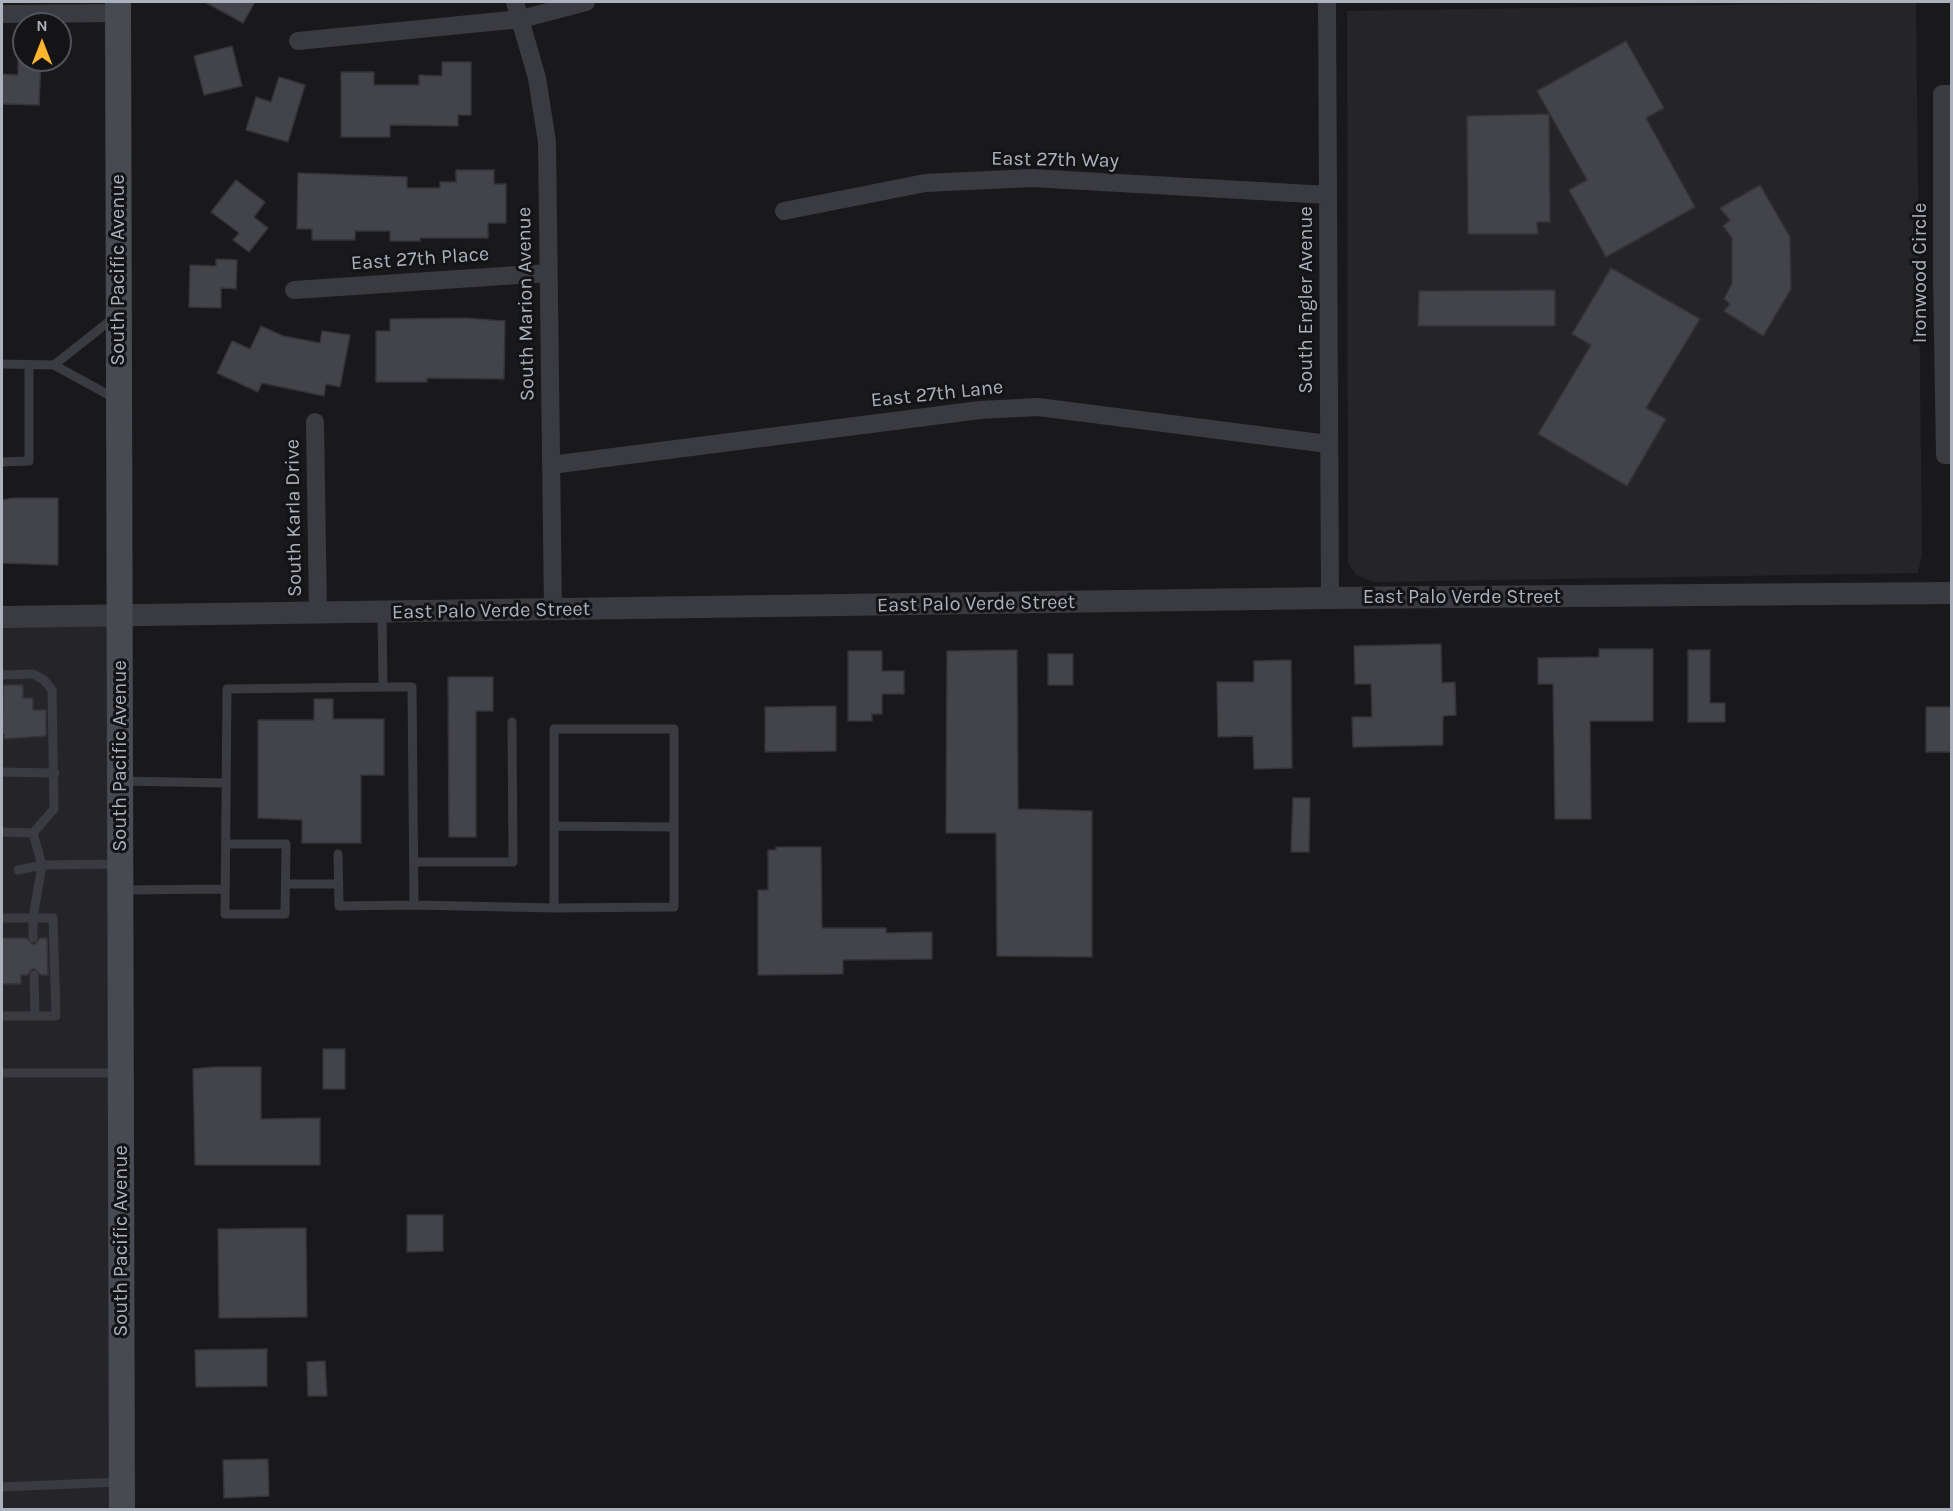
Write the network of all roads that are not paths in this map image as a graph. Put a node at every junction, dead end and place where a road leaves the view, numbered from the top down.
1 (586, 2) edge
2 (1327, 2) edge
3 (118, 7) edge
4 (518, 10) edge
5 (2, 14) edge
6 (298, 41) dead end
7 (1952, 94) edge
8 (1328, 195) junction
9 (784, 211) dead end
10 (548, 273) junction
11 (1947, 278) edge
12 (294, 290) dead end
13 (118, 315) junction
14 (2, 364) edge
15 (29, 365) junction
16 (54, 365) junction
17 (118, 400) junction
18 (315, 422) dead end
19 (1328, 444) junction
20 (1952, 455) edge
21 (2, 462) edge
22 (551, 465) junction
23 (1952, 593) edge
24 (1330, 597) junction
25 (552, 611) junction
26 (382, 613) junction
27 (318, 614) junction
28 (2, 617) edge
29 (119, 617) junction
30 (2, 675) edge
31 (383, 687) junction
32 (512, 722) dead end
33 (2, 772) edge
34 (55, 773) junction
35 (120, 781) junction
36 (226, 783) junction
37 (554, 826) junction
38 (674, 827) junction
39 (2, 832) edge
40 (33, 833) junction
41 (226, 844) junction
42 (338, 854) dead end
43 (414, 862) junction
44 (120, 864) junction
45 (42, 865) junction
46 (18, 870) dead end
47 (286, 884) junction
48 (339, 884) junction
49 (225, 888) junction
50 (120, 890) junction
51 (414, 905) junction
52 (554, 908) junction
53 (2, 918) edge
54 (33, 918) junction
55 (33, 938) dead end
56 (34, 975) dead end
57 (2, 1016) edge
58 (35, 1016) junction
59 (2, 1073) edge
60 (120, 1073) junction
61 (122, 1482) junction
62 (2, 1487) edge
63 (122, 1509) edge

1 - 4 street
2 - 8 street, South Engler Avenue
3 - 5 street
3 - 13 main road, South Pacific Avenue
4 - 6 street
4 - 10 street, South Marion Avenue
7 - 11 street, Ironwood Circle
8 - 9 street, East 27th Way
8 - 19 street, South Engler Avenue
10 - 12 street, East 27th Place
10 - 22 street, South Marion Avenue
11 - 20 street, Ironwood Circle
13 - 16 lane
13 - 17 main road, South Pacific Avenue
14 - 15 lane
15 - 16 lane
15 - 21 lane
16 - 17 lane
17 - 29 main road, South Pacific Avenue
18 - 27 street, South Karla Drive
19 - 22 street, East 27th Lane
19 - 24 street, South Engler Avenue
22 - 25 street, South Marion Avenue
23 - 24 street, East Palo Verde Street
24 - 25 street, East Palo Verde Street
25 - 26 street, East Palo Verde Street
26 - 27 street, East Palo Verde Street
26 - 31 lane
27 - 29 street, East Palo Verde Street
28 - 29 street, East Palo Verde Street
29 - 35 main road, South Pacific Avenue
30 - 34 lane
31 - 36 lane
31 - 43 lane
32 - 43 lane
33 - 34 lane
34 - 40 lane
35 - 36 lane
35 - 44 main road, South Pacific Avenue
36 - 41 lane
37 - 38 lane
37 - 38 lane
37 - 52 lane
38 - 52 lane
39 - 40 lane
40 - 45 lane
41 - 47 lane
41 - 49 lane
42 - 48 lane
43 - 51 lane
44 - 45 lane
44 - 50 main road, South Pacific Avenue
45 - 46 lane
45 - 54 lane
47 - 48 lane
47 - 49 lane
48 - 51 lane
49 - 50 lane
50 - 60 main road, South Pacific Avenue
51 - 52 lane
53 - 54 lane
54 - 55 lane
54 - 58 lane
56 - 58 lane
57 - 58 lane
59 - 60 lane
60 - 61 main road, South Pacific Avenue
61 - 62 lane
61 - 63 main road, South Pacific Avenue

